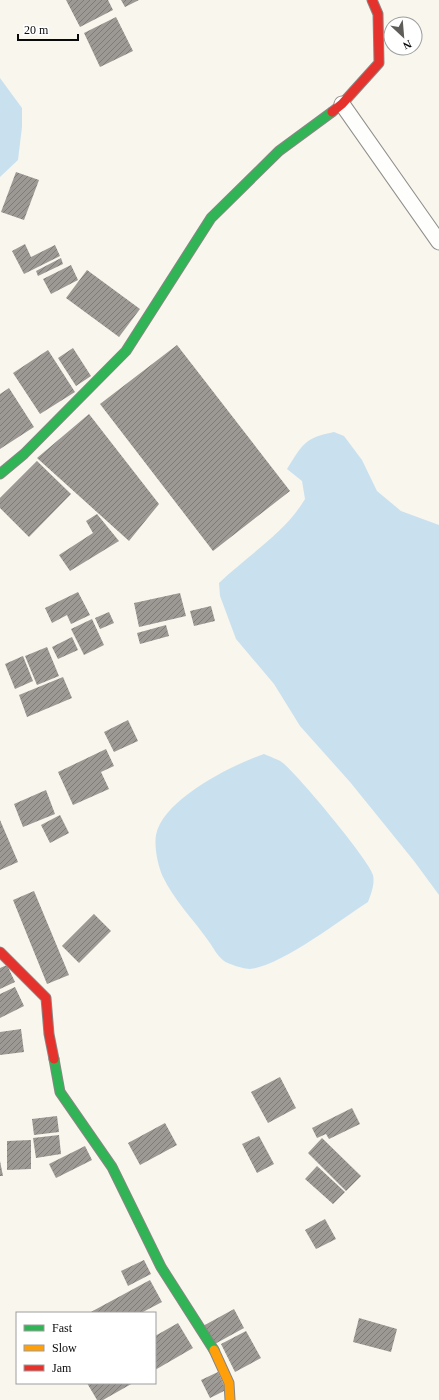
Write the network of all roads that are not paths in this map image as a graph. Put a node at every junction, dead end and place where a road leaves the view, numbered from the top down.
1 (372, 0) edge
2 (342, 104) junction
3 (439, 242) edge
4 (0, 474) edge
5 (0, 952) edge
6 (230, 1400) edge

1 - 2 street
2 - 3 street
2 - 4 street
5 - 6 street

